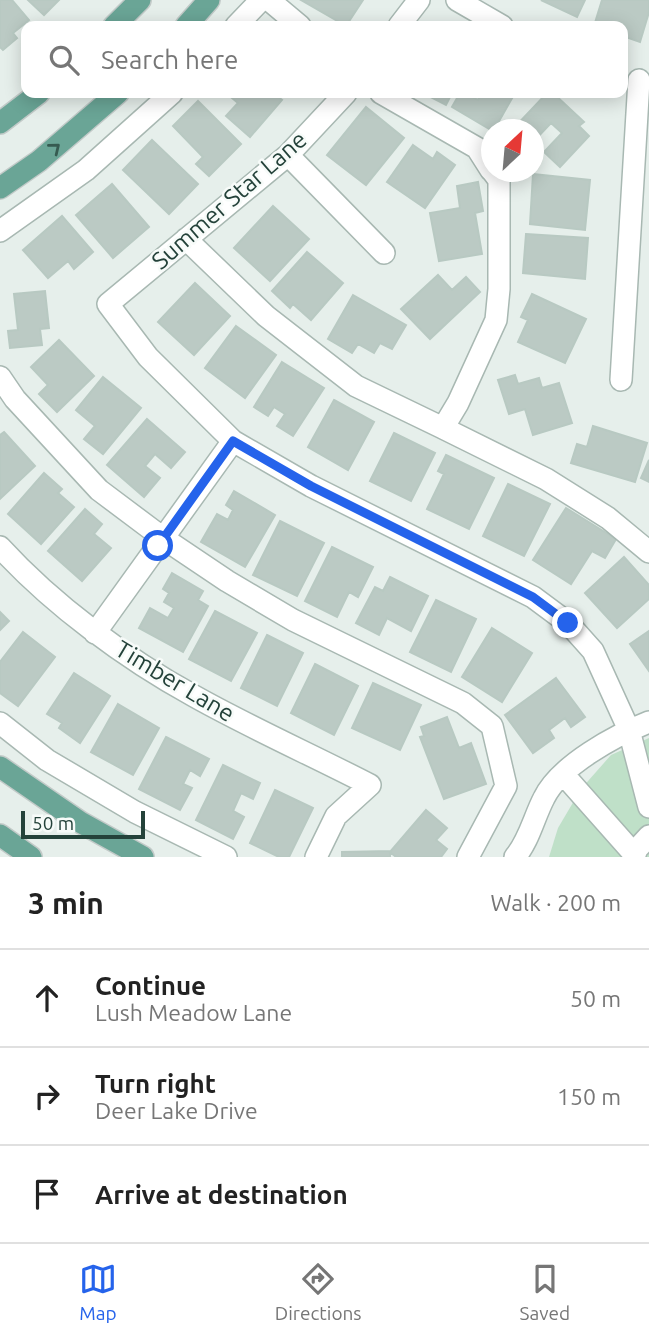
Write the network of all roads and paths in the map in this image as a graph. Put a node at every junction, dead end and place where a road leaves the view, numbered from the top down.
1 (140, 0) edge
2 (209, 0) edge
3 (261, 0) edge
4 (269, 0) edge
5 (419, 0) edge
6 (457, 0) edge
7 (119, 21) edge
8 (190, 21) edge
9 (241, 21) edge
10 (294, 21) edge
11 (403, 21) edge
12 (493, 21) edge
13 (637, 78) edge
14 (32, 98) edge
15 (112, 98) edge
16 (166, 98) edge
17 (341, 98) edge
18 (390, 98) edge
19 (0, 123) edge
20 (481, 154) edge
21 (288, 155) junction
22 (499, 182) edge
23 (0, 188) edge
24 (0, 230) edge
25 (186, 239) junction
26 (384, 253) dead end
27 (0, 377) edge
28 (621, 380) dead end
29 (443, 428) junction
30 (233, 441) junction
31 (163, 538) junction
32 (0, 547) edge
33 (649, 552) edge
34 (95, 633) junction
35 (0, 723) edge
36 (639, 726) edge
37 (0, 767) edge
38 (564, 775) junction
39 (649, 807) edge
40 (0, 835) edge
41 (649, 836) edge
42 (634, 855) edge
43 (522, 856) edge
44 (31, 857) edge
45 (143, 857) edge
46 (226, 857) edge
47 (316, 857) edge
48 (468, 857) edge

1 - 7 main road
2 - 8 main road
3 - 9 street
4 - 10 street
5 - 11 street
6 - 12 street
13 - 28 street
14 - 19 main road
23 -> 15 main road
16 - 24 street
17 - 21 street, Summer Star Lane
18 - 20 street
21 - 25 street, Summer Star Lane
21 - 26 street
22 - 29 street
25 - 29 street
25 - 30 street, Summer Star Lane
27 - 31 street
29 - 33 street
30 - 31 street
30 - 36 street
31 - 34 street
31 - 48 street
32 - 34 street, Timber Lane
34 - 47 street, Timber Lane
35 - 46 street
36 - 38 street
36 - 39 street
37 - 45 main road
38 - 42 street
38 - 43 street
40 - 44 main road
41 - 42 street

